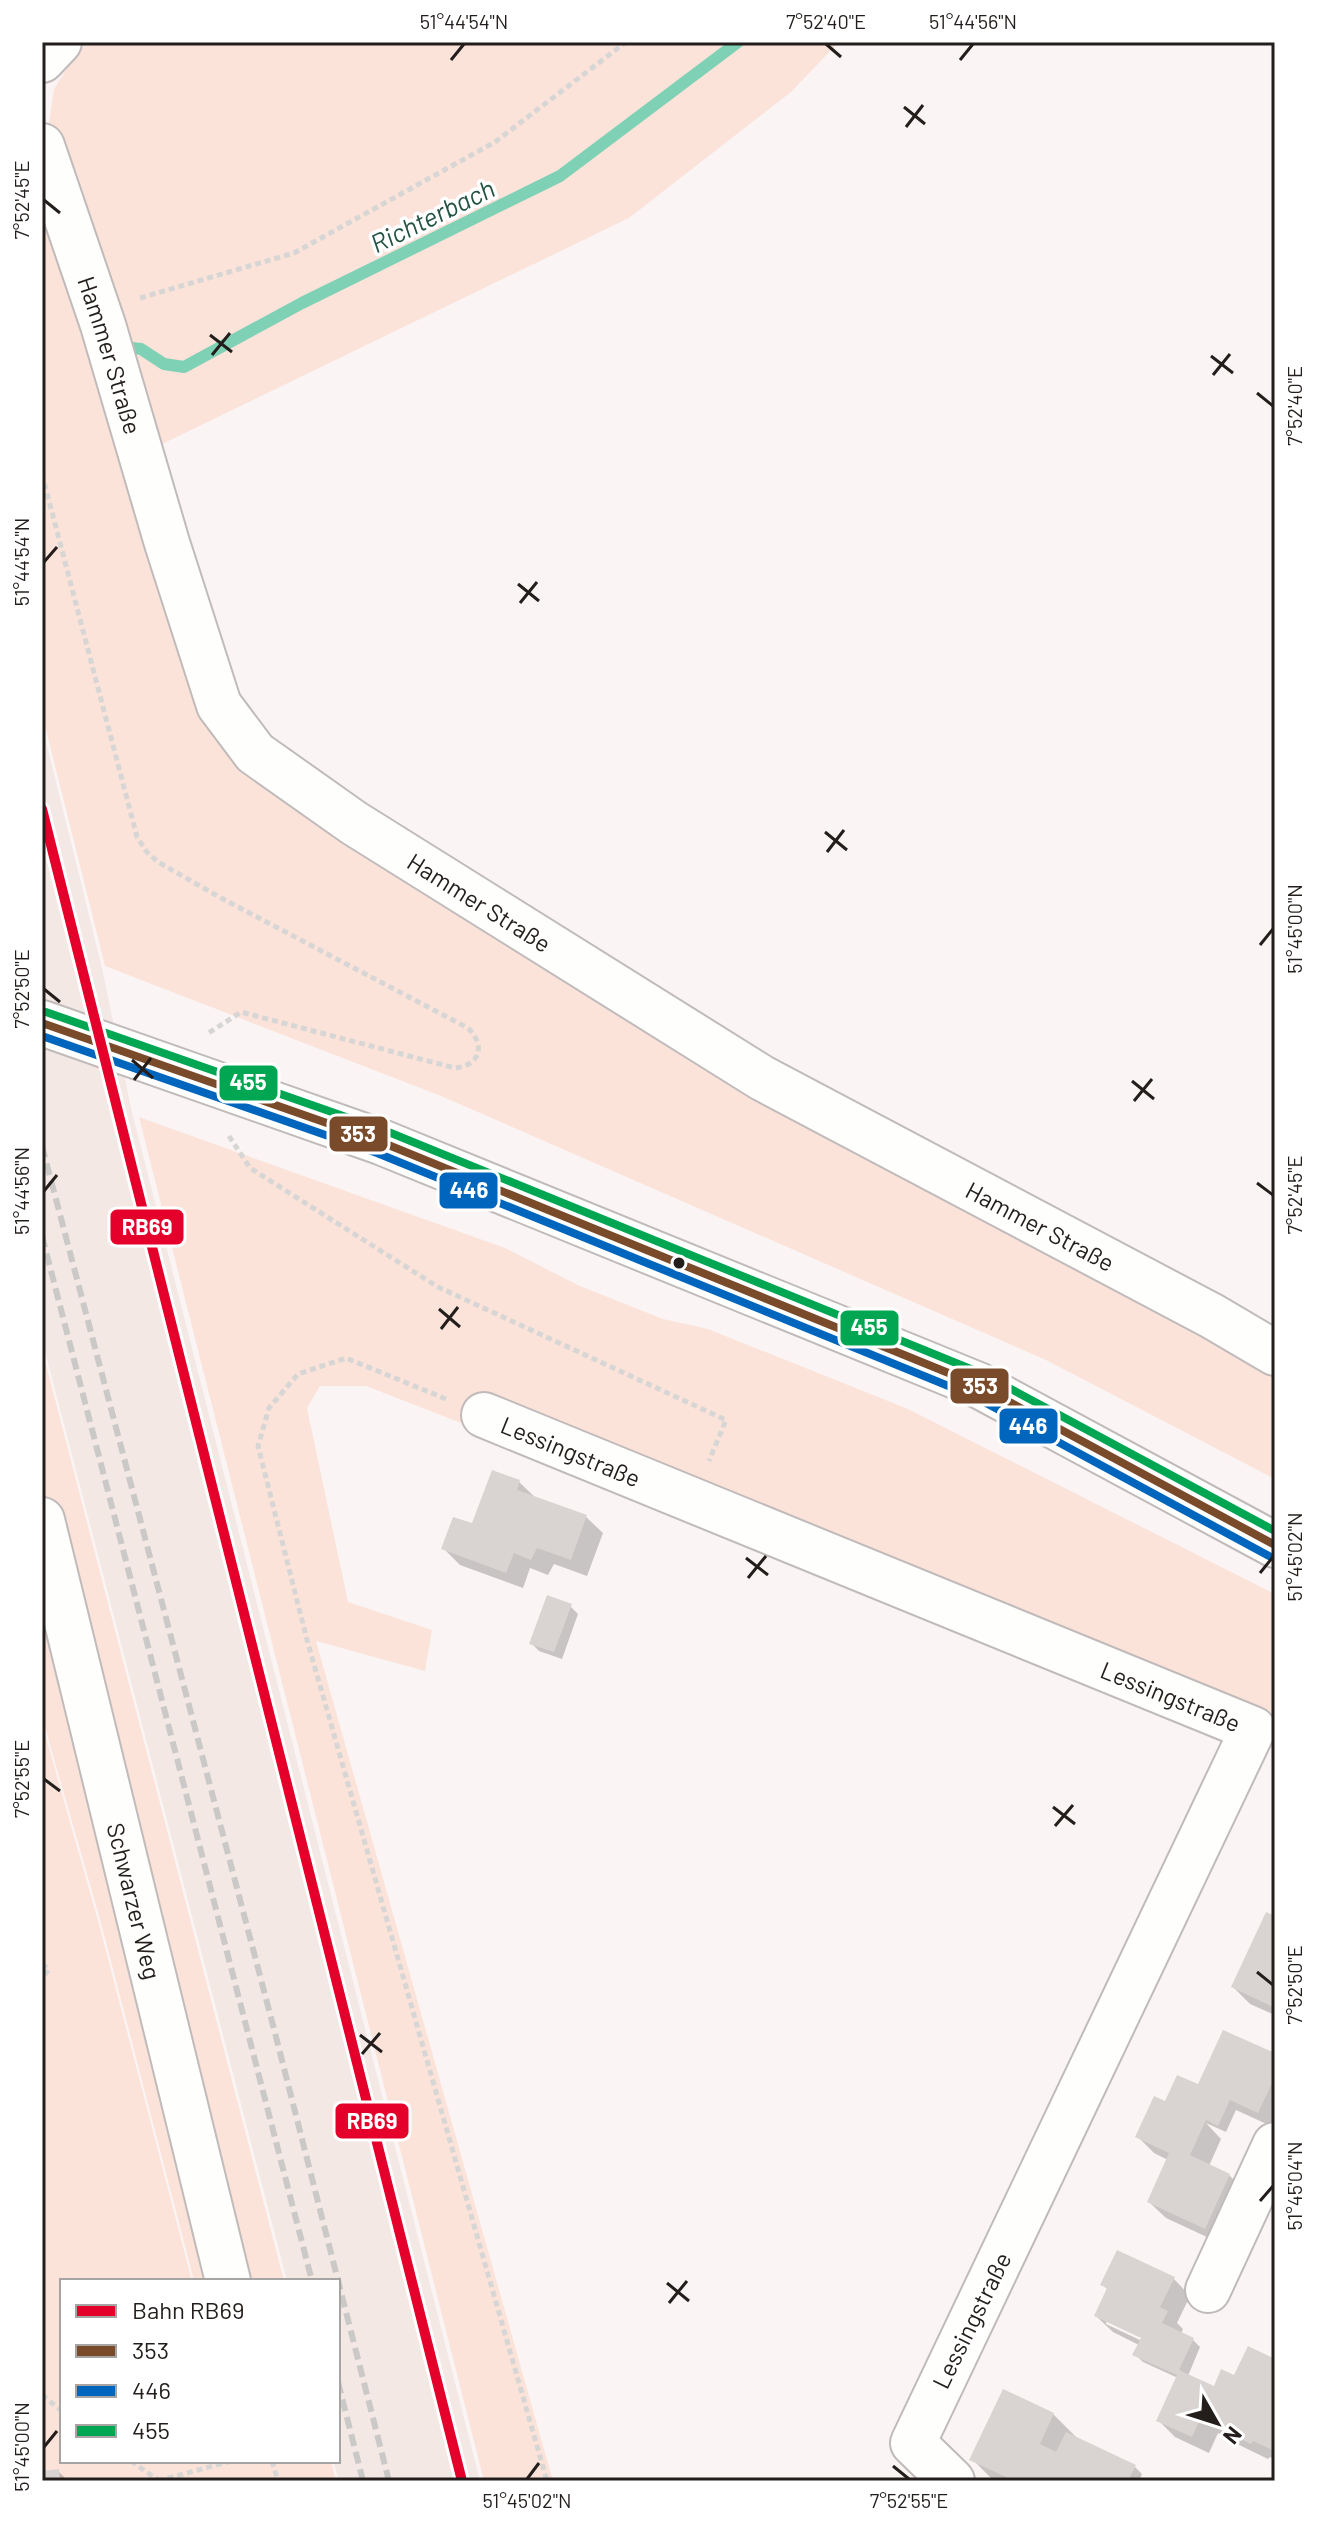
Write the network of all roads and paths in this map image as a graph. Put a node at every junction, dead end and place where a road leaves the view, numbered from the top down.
1 (59, 42) edge
2 (626, 42) edge
3 (42, 60) edge
4 (42, 146) edge
5 (98, 310) junction
6 (42, 474) edge
7 (42, 1023) edge
8 (188, 1074) junction
9 (227, 1132) dead end
10 (1275, 1353) edge
11 (484, 1415) joint
12 (692, 1498) junction
13 (42, 1520) edge
14 (1275, 1545) edge
15 (42, 1964) edge
16 (42, 1979) edge
17 (1275, 2145) edge
18 (228, 2279) edge
19 (1208, 2290) dead end
20 (42, 2395) edge
21 (60, 2409) edge
22 (134, 2463) edge
23 (224, 2463) edge
24 (158, 2481) edge
25 (547, 2481) edge
26 (952, 2481) edge

1 - 3 street
2 - 5 path
4 - 5 street, Hammer Straße
5 - 10 street, Hammer Straße
6 - 8 path
7 - 8 street
8 - 14 street
9 - 12 path
11 - 12 street, Lessingstraße
11 - 25 path
12 - 26 street, Lessingstraße
13 - 18 street, Schwarzer Weg
15 - 16 path
17 - 19 street
20 - 21 path
22 - 24 path
23 - 24 path

